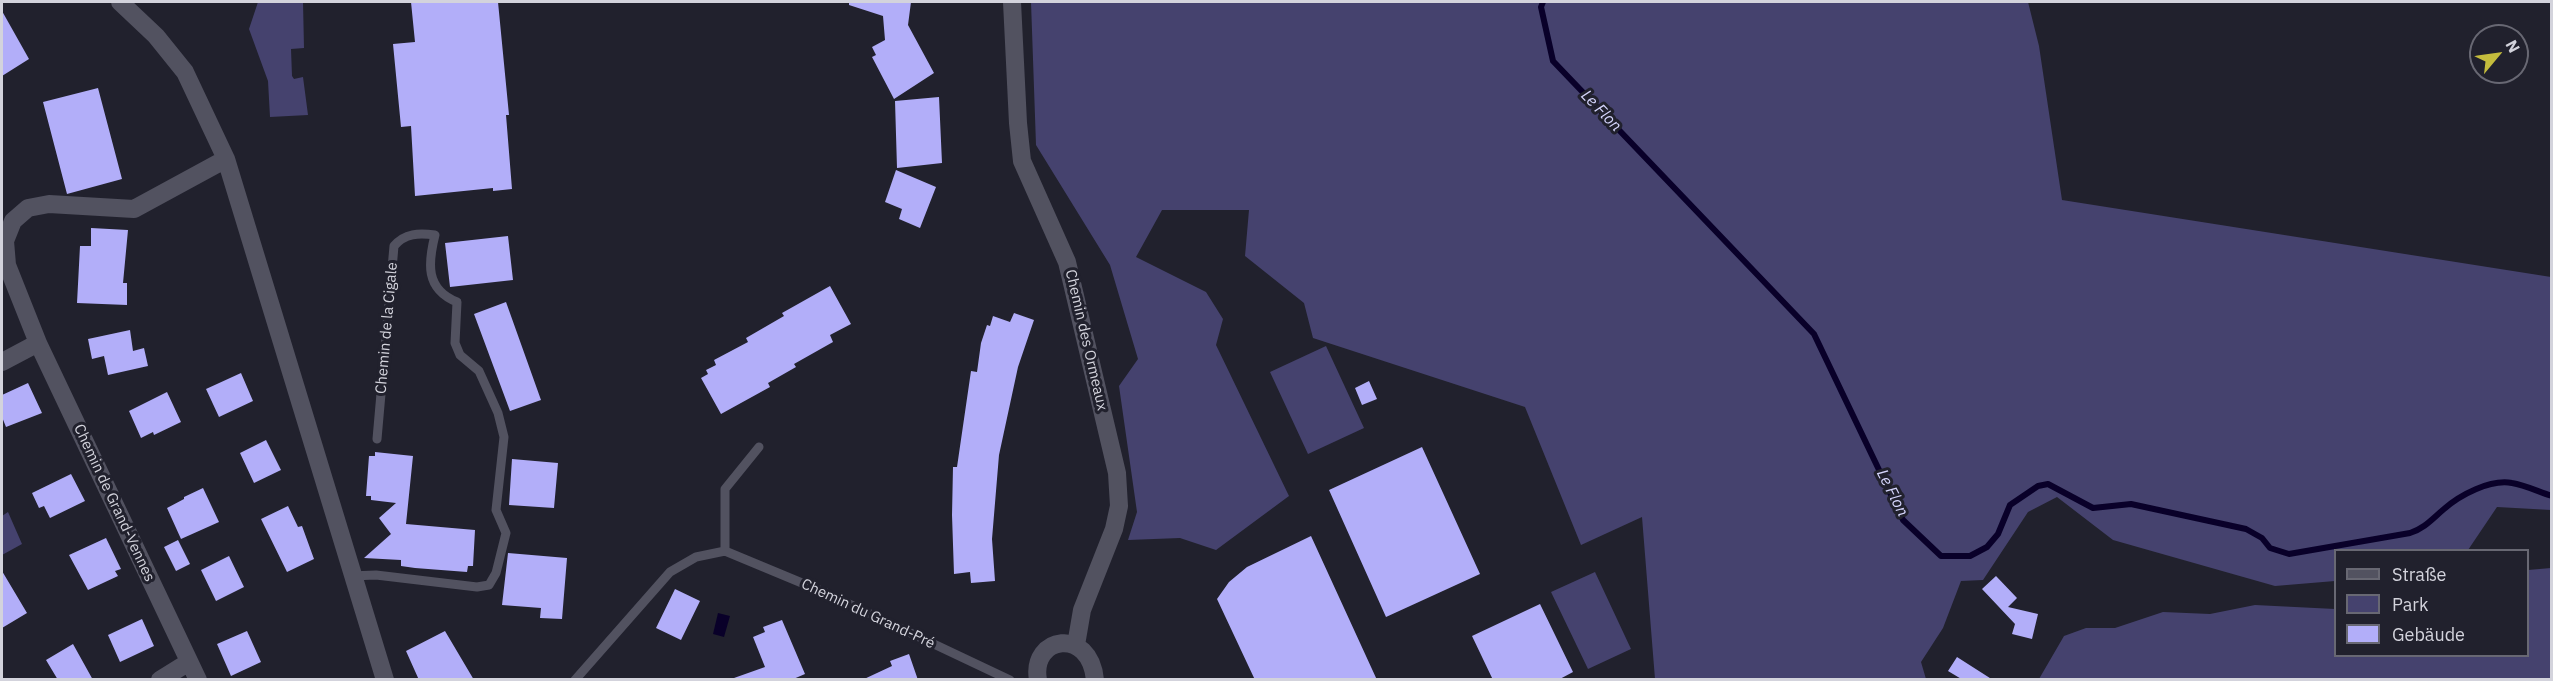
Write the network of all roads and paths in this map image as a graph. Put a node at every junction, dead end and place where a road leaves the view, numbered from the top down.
1 (120, 2) edge
2 (1012, 2) edge
3 (226, 159) junction
4 (38, 343) junction
5 (2, 362) edge
6 (377, 439) dead end
7 (759, 447) dead end
8 (725, 551) junction
9 (351, 576) junction
10 (1076, 645) junction
11 (189, 662) junction
12 (160, 680) edge
13 (198, 680) edge
14 (385, 680) edge
15 (575, 680) edge
16 (1010, 680) edge
17 (1038, 680) edge
18 (1095, 680) edge

1 - 3 street
2 - 10 street, Chemin des Ormeaux
3 - 4 street, Chemin de Grand-Vennes
3 - 9 street
4 - 5 street
4 - 11 street, Chemin de Grand-Vennes
6 - 9 lane, Chemin de la Cigale
7 - 8 lane
8 - 15 lane
8 - 16 lane, Chemin du Grand-Pré
9 - 14 street
10 - 17 street
10 - 18 street
11 - 12 street
11 - 13 street, Chemin de Grand-Vennes

